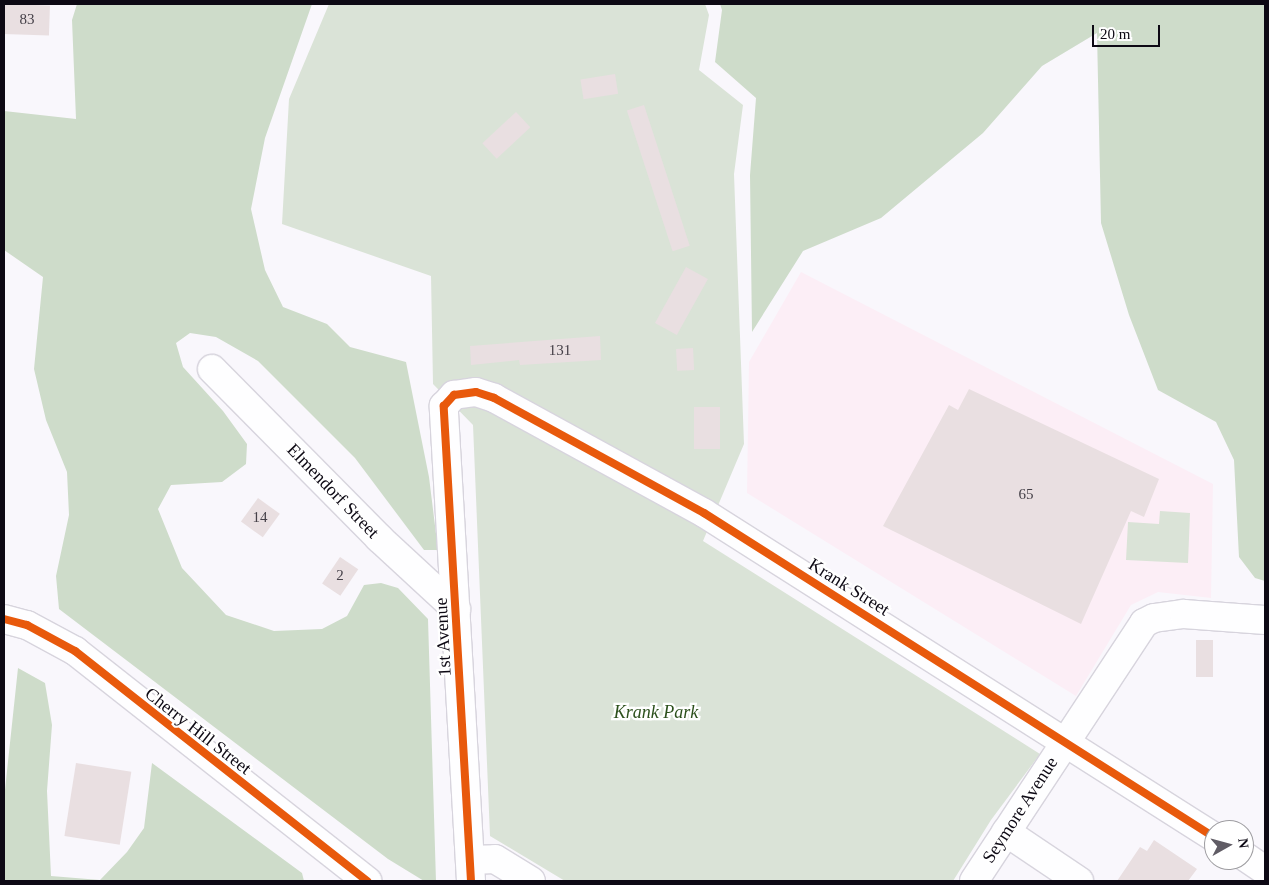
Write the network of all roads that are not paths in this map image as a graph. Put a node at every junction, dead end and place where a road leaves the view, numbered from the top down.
1 (212, 369) dead end
2 (454, 395) joint
3 (456, 610) junction
4 (4, 619) edge
5 (1265, 620) edge
6 (1065, 740) junction
7 (1204, 830) edge
8 (1006, 832) junction
9 (1254, 863) edge
10 (1265, 870) edge
11 (471, 871) edge
12 (367, 881) edge
13 (531, 881) edge
14 (974, 881) edge
15 (1079, 881) edge

1 - 3 street, Elmendorf Street
2 - 3 street, 1st Avenue
2 - 6 street, Krank Street
3 - 11 street, 1st Avenue
4 - 12 street, Cherry Hill Street
5 - 6 street, Seymore Avenue
6 - 7 street, Krank Street
6 - 8 street, Seymore Avenue
8 - 14 street, Seymore Avenue
8 - 15 street
9 - 10 street
11 - 13 street

